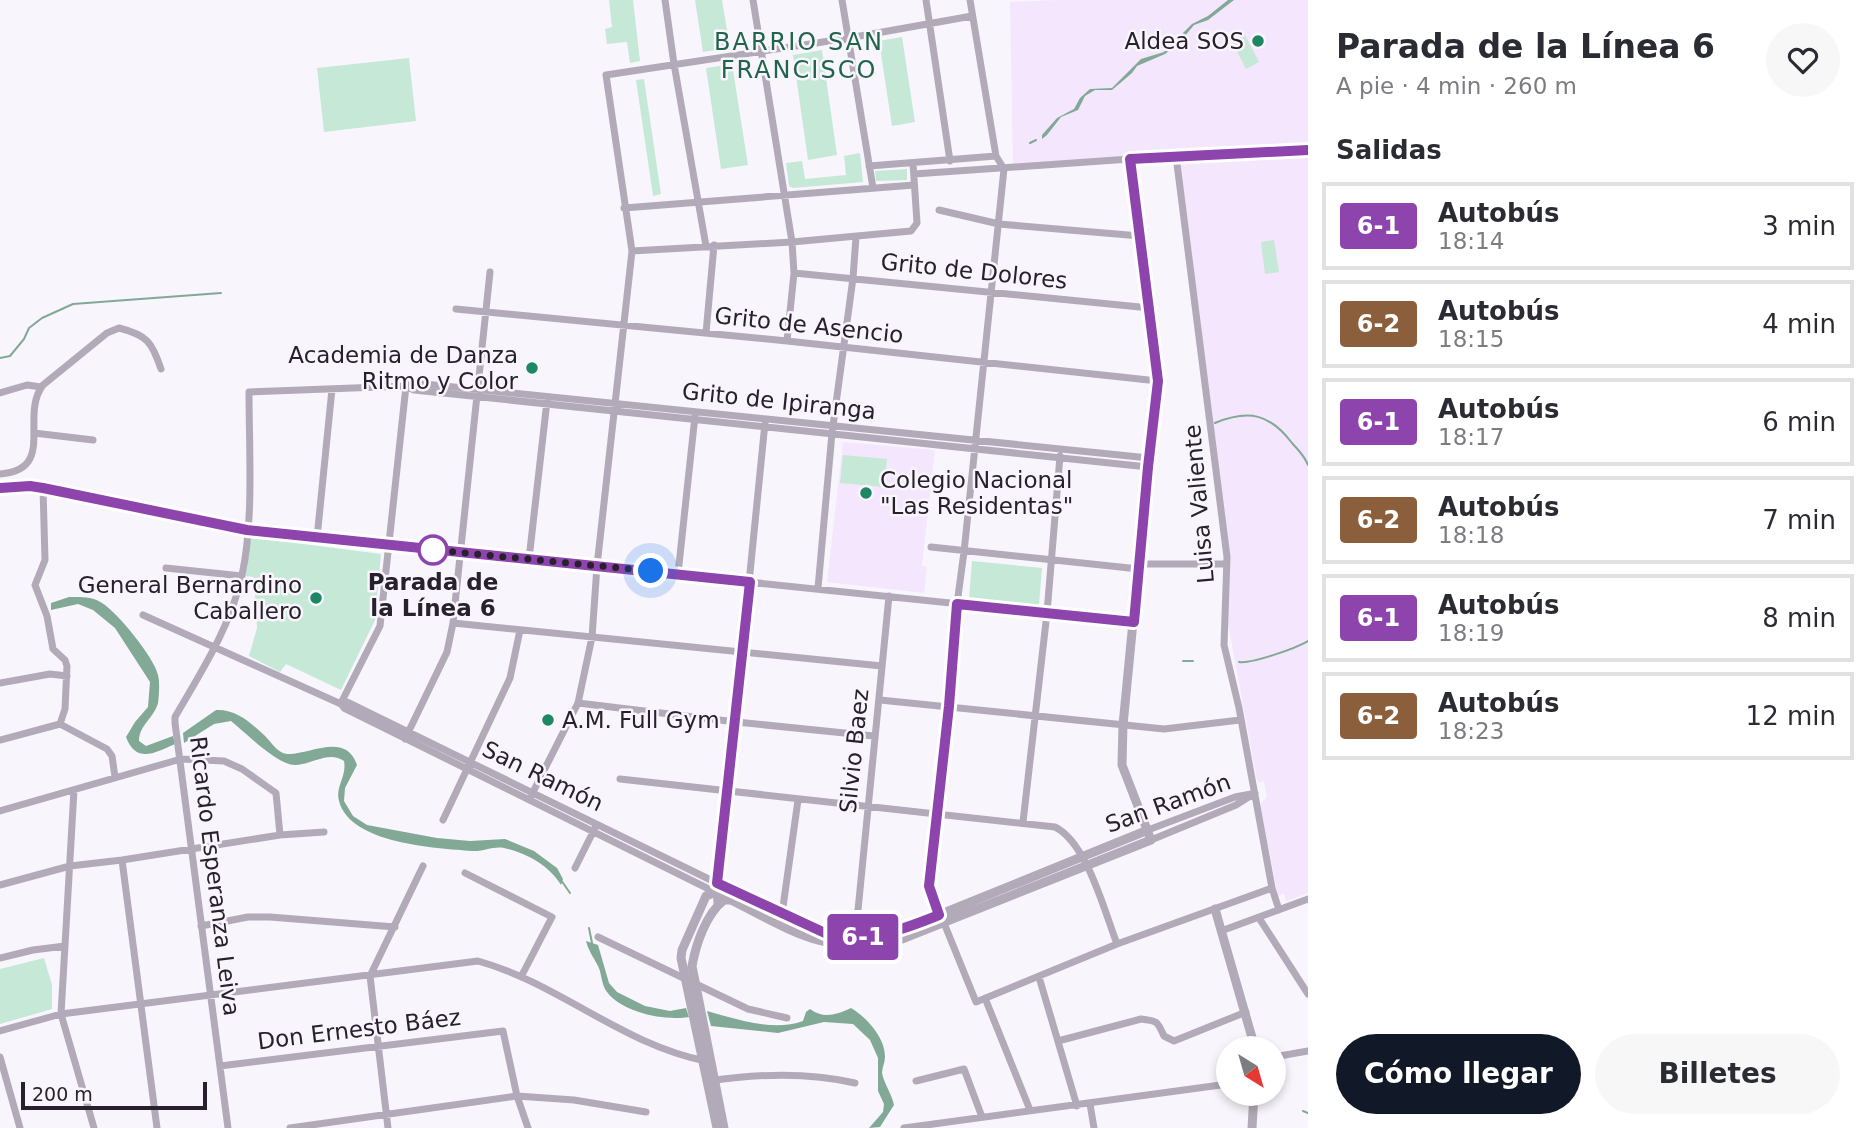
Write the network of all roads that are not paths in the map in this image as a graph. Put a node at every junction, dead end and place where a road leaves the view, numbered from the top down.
1 (665, 0) edge
2 (753, 0) edge
3 (842, 0) edge
4 (926, 0) edge
5 (970, 0) edge
6 (972, 16) junction
7 (929, 24) junction
8 (849, 38) junction
9 (761, 51) junction
10 (674, 64) junction
11 (1308, 149) edge
12 (996, 156) junction
13 (1176, 156) junction
14 (1130, 159) junction
15 (950, 161) junction
16 (912, 163) junction
17 (869, 166) junction
18 (1004, 169) junction
19 (914, 174) junction
20 (914, 185) junction
21 (873, 188) junction
22 (785, 196) junction
23 (697, 202) junction
24 (624, 208) junction
25 (939, 210) dead end
26 (999, 224) junction
27 (1140, 236) junction
28 (856, 237) junction
29 (792, 242) junction
30 (710, 246) junction
31 (632, 251) junction
32 (490, 272) dead end
33 (794, 273) junction
34 (853, 278) junction
35 (992, 293) junction
36 (1150, 308) junction
37 (456, 309) dead end
38 (484, 311) junction
39 (625, 325) junction
40 (706, 333) junction
41 (787, 341) junction
42 (842, 348) junction
43 (985, 362) junction
44 (161, 369) dead end
45 (1158, 381) junction
46 (406, 386) junction
47 (41, 387) junction
48 (332, 389) junction
49 (249, 392) joint
50 (477, 393) junction
51 (0, 394) edge
52 (547, 400) junction
53 (616, 407) junction
54 (695, 415) junction
55 (765, 422) junction
56 (833, 429) junction
57 (34, 433) junction
58 (93, 440) dead end
59 (975, 444) junction
60 (1060, 449) junction
61 (1060, 458) junction
62 (1148, 462) junction
63 (0, 474) edge
64 (0, 488) edge
65 (43, 488) junction
66 (247, 530) junction
67 (317, 538) junction
68 (389, 545) junction
69 (931, 547) dead end
70 (964, 552) junction
71 (459, 553) junction
72 (529, 559) junction
73 (1051, 559) junction
74 (1226, 564) junction
75 (597, 566) junction
76 (1139, 567) junction
77 (166, 568) dead end
78 (678, 574) junction
79 (242, 576) junction
80 (750, 582) junction
81 (818, 588) junction
82 (889, 596) junction
83 (957, 604) junction
84 (1047, 613) junction
85 (144, 615) dead end
86 (453, 622) junction
87 (1134, 622) junction
88 (520, 630) junction
89 (592, 637) junction
90 (214, 648) junction
91 (742, 652) junction
92 (882, 666) junction
93 (67, 676) junction
94 (0, 683) edge
95 (880, 700) junction
96 (578, 703) junction
97 (341, 704) junction
98 (949, 706) junction
99 (1034, 715) junction
100 (1240, 720) junction
101 (736, 722) junction
102 (60, 724) junction
103 (1123, 725) junction
104 (407, 735) junction
105 (874, 736) junction
106 (0, 740) edge
107 (181, 759) junction
108 (468, 765) junction
109 (115, 777) junction
110 (620, 779) dead end
111 (74, 790) junction
112 (728, 792) junction
113 (1255, 793) junction
114 (531, 796) junction
115 (798, 800) junction
116 (868, 807) junction
117 (0, 811) edge
118 (937, 815) junction
119 (443, 820) dead end
120 (1023, 822) junction
121 (595, 827) junction
122 (324, 832) dead end
123 (280, 835) junction
124 (1149, 835) junction
125 (193, 849) junction
126 (122, 860) junction
127 (1084, 861) junction
128 (69, 866) junction
129 (423, 866) dead end
130 (575, 868) dead end
131 (465, 873) dead end
132 (0, 885) edge
133 (713, 886) junction
134 (1272, 888) junction
135 (732, 900) junction
136 (1308, 900) edge
137 (717, 905) junction
138 (1215, 909) junction
139 (858, 910) junction
140 (1279, 911) junction
141 (782, 915) junction
142 (942, 918) junction
143 (1259, 918) junction
144 (201, 926) junction
145 (395, 927) junction
146 (1221, 931) junction
147 (598, 937) dead end
148 (843, 937) junction
149 (873, 937) junction
150 (1118, 944) junction
151 (65, 946) junction
152 (0, 958) edge
153 (370, 976) junction
154 (522, 977) junction
155 (1039, 977) junction
156 (690, 981) junction
157 (1308, 994) edge
158 (211, 996) junction
159 (985, 998) junction
160 (141, 1006) junction
161 (1246, 1012) junction
162 (61, 1014) junction
163 (787, 1018) dead end
164 (0, 1031) edge
165 (1252, 1036) edge
166 (1058, 1041) junction
167 (378, 1045) junction
168 (1308, 1051) edge
169 (1286, 1055) edge
170 (0, 1057) edge
171 (708, 1061) junction
172 (220, 1066) junction
173 (712, 1081) junction
174 (916, 1081) dead end
175 (855, 1083) dead end
176 (1216, 1086) edge
177 (517, 1096) junction
178 (1090, 1104) junction
179 (1077, 1106) junction
180 (1253, 1106) edge
181 (1030, 1110) junction
182 (646, 1112) dead end
183 (386, 1115) junction
184 (982, 1117) junction
185 (716, 1126) edge
186 (920, 1127) edge
187 (20, 1128) edge
188 (94, 1128) edge
189 (157, 1128) edge
190 (228, 1128) edge
191 (290, 1128) edge
192 (388, 1128) edge
193 (528, 1128) edge
194 (724, 1128) edge
195 (904, 1128) edge
196 (1094, 1128) edge
197 (1252, 1128) edge

1 - 10 street
2 - 9 street
3 - 8 street
4 - 7 street
5 - 6 street
6 - 7 street
6 - 12 street
7 - 8 street
7 - 15 street
8 - 9 street
8 - 17 street
9 - 10 street
9 - 22 street
10 - 23 street
10 - 24 street
11 - 13 street
12 - 15 street
12 - 18 street
13 - 14 street
13 - 74 street, Luisa Valiente
14 - 18 street
14 - 27 street
15 - 16 street
16 - 17 street
16 - 19 street
17 - 21 street
18 - 19 street
18 - 26 street
19 - 20 street
20 - 21 street
20 - 28 street
21 - 22 street
22 - 23 street
22 - 29 street
23 - 24 street
23 - 30 street
24 - 31 street
25 - 26 street
26 - 27 street
26 - 35 street
27 - 36 street
28 - 29 street
28 - 34 street
29 - 30 street
29 - 33 street
30 - 31 street
30 - 40 street
31 - 39 street
32 - 38 street
33 - 34 street, Grito de Dolores
33 - 41 street
34 - 35 street, Grito de Dolores
34 - 42 street
35 - 36 street, Grito de Dolores
35 - 43 street
36 - 45 street
37 - 38 street, Grito de Asencio
38 - 39 street, Grito de Asencio
38 - 50 street
39 - 40 street, Grito de Asencio
39 - 53 street
40 - 41 street, Grito de Asencio
41 - 42 street, Grito de Asencio
42 - 43 street, Grito de Asencio
42 - 56 street
43 - 45 street, Grito de Asencio
43 - 59 street
44 - 47 street
45 - 62 street
46 - 48 street, Grito de Ipiranga
46 - 50 street, Grito de Ipiranga
46 - 68 street
47 - 51 street
47 - 57 street
48 - 49 street, Grito de Ipiranga
48 - 67 street
49 - 66 street, Ricardo Esperanza Leiva
50 - 52 street, Grito de Ipiranga
50 - 71 street
52 - 53 street, Grito de Ipiranga
52 - 72 street
53 - 54 street, Grito de Ipiranga
53 - 75 street
54 - 55 street, Grito de Ipiranga
54 - 78 street
55 - 56 street, Grito de Ipiranga
55 - 80 street
56 - 59 street, Grito de Ipiranga
56 - 81 street
57 - 58 street
57 - 63 street
59 - 60 street, Grito de Ipiranga
59 - 61 street, Grito de Ipiranga
59 - 70 street
60 - 61 street
60 - 62 street, Grito de Ipiranga
61 - 62 street, Grito de Ipiranga
61 - 73 street
62 - 76 street
64 - 65 street
65 - 66 street
65 - 93 street
66 - 67 street
66 - 79 street, Ricardo Esperanza Leiva
67 - 68 street
68 - 71 street
68 - 97 street
69 - 70 street
70 - 73 street
70 - 83 street
71 - 72 street
71 - 86 street
72 - 75 street
73 - 76 street
73 - 84 street
74 - 76 street
74 - 100 street, Luisa Valiente
75 - 78 street
75 - 89 street
76 - 87 street
77 - 79 street
78 - 80 street
79 - 90 street, Ricardo Esperanza Leiva
80 - 81 street
80 - 91 street
81 - 82 street
82 - 83 street
82 - 92 street, Silvio Baez
83 - 84 street
83 - 98 street
84 - 87 street
84 - 99 street
85 - 90 street, San Ramón
86 - 88 street
86 - 104 street
87 - 103 street
88 - 89 street
88 - 108 street
89 - 91 street
89 - 96 street
90 - 97 street, San Ramón
90 - 107 street, Ricardo Esperanza Leiva
91 - 92 street
91 - 101 street
92 - 95 street, Silvio Baez
93 - 94 street
93 - 102 street
95 - 98 street
95 - 105 street, Silvio Baez
96 - 101 street
96 - 114 street
97 - 104 street, San Ramón
98 - 99 street
98 - 118 street
99 - 103 street
99 - 120 street
100 - 103 street
100 - 113 street, Luisa Valiente
101 - 105 street
101 - 112 street
102 - 106 street
102 - 109 street
103 - 124 street
104 - 108 street, San Ramón
105 - 116 street, Silvio Baez
107 - 109 street
107 - 123 street
107 - 125 street, Ricardo Esperanza Leiva
108 - 114 street, San Ramón
108 - 119 street
109 - 111 street
110 - 112 street
111 - 117 street
111 - 128 street
112 - 115 street
112 - 133 street
113 - 124 street, San Ramón
113 - 134 street, Luisa Valiente
114 - 121 street, San Ramón
115 - 116 street
115 - 141 street
116 - 118 street
116 - 139 street, Silvio Baez
118 - 120 street
118 - 142 street
120 - 127 street
121 - 130 street
121 - 133 street, San Ramón
122 - 123 street
123 - 125 street
124 - 127 street, San Ramón
125 - 126 street
125 - 144 street, Ricardo Esperanza Leiva
126 - 128 street
126 - 160 street
127 - 142 street, San Ramón
127 - 150 street
128 - 132 street
128 - 151 street
129 - 145 street
131 - 154 street
133 - 135 street, San Ramón
133 - 137 street
133 - 141 street, San Ramón
133 - 156 street
134 - 138 street
134 - 140 street, Luisa Valiente
135 - 137 street
135 - 142 street, San Ramón
136 - 140 street
137 - 156 street
138 - 146 street
138 - 150 street
139 - 148 street, Silvio Baez
139 - 149 street
140 - 143 street
141 - 148 street, San Ramón
142 - 149 street, San Ramón
142 - 159 street
143 - 146 street
143 - 157 street
144 - 145 street
144 - 158 street, Ricardo Esperanza Leiva
145 - 153 street
146 - 161 street
147 - 156 street
148 - 149 street, San Ramón
150 - 155 street
151 - 152 street
151 - 162 street
153 - 154 street
153 - 158 street
153 - 167 street
154 - 171 street
155 - 159 street
155 - 166 street
156 - 163 street
156 - 171 street
158 - 160 street
158 - 172 street, Ricardo Esperanza Leiva
159 - 181 street
160 - 162 street
160 - 189 street
161 - 165 street
161 - 166 street
162 - 164 street
162 - 188 street
166 - 179 street
167 - 172 street, Don Ernesto Báez
167 - 177 street, Don Ernesto Báez
167 - 183 street
168 - 169 street
170 - 187 street
171 - 173 street
172 - 190 street, Ricardo Esperanza Leiva
173 - 175 street
173 - 185 street
173 - 194 street
174 - 184 street
176 - 178 street
177 - 182 street
177 - 183 street
177 - 193 street
178 - 179 street
178 - 196 street
179 - 181 street
180 - 197 street
181 - 184 street
183 - 191 street
183 - 192 street
184 - 186 street
186 - 195 street

